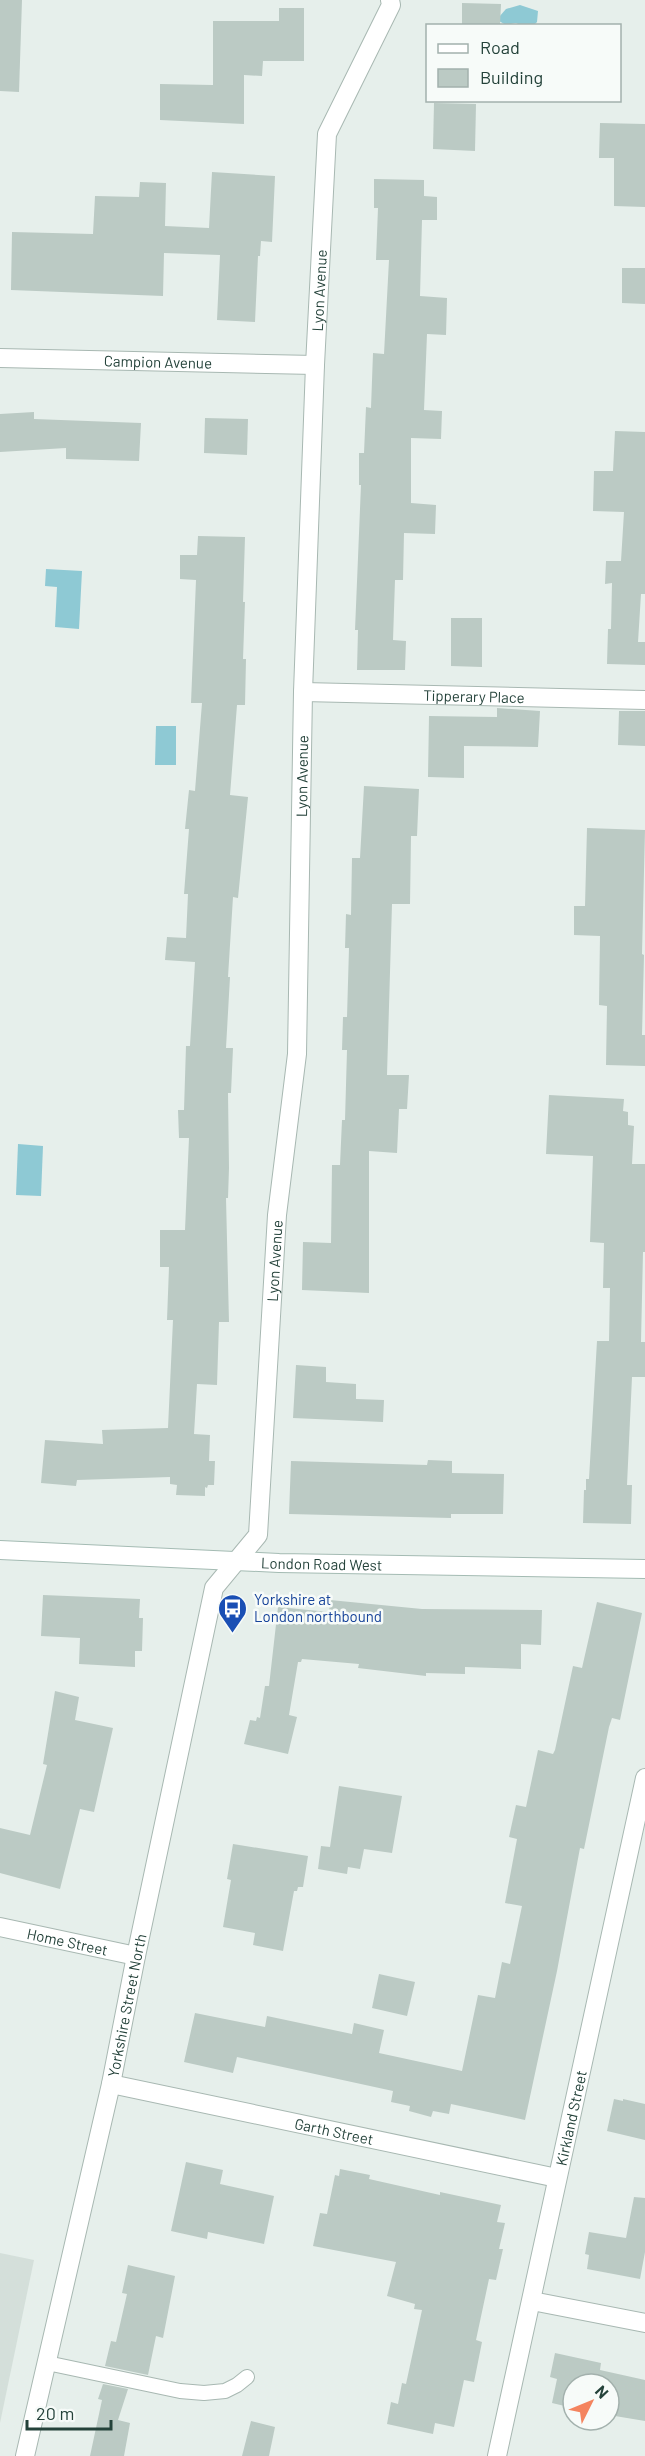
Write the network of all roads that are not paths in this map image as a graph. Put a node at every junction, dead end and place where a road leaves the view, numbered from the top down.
1 (390, 0) edge
2 (0, 358) edge
3 (315, 365) junction
4 (303, 692) junction
5 (645, 700) edge
6 (0, 1550) edge
7 (238, 1560) junction
8 (645, 1569) edge
9 (645, 1778) edge
10 (0, 1927) edge
11 (136, 1956) junction
12 (111, 2084) junction
13 (557, 2178) junction
14 (532, 2301) junction
15 (645, 2323) edge
16 (47, 2363) junction
17 (247, 2377) dead end
18 (25, 2456) edge
19 (497, 2456) edge

1 - 3 street, Lyon Avenue
2 - 3 street, Campion Avenue
3 - 4 street, Lyon Avenue
4 - 5 street, Tipperary Place
4 - 7 street, Lyon Avenue
6 - 7 street, London Road West
7 - 8 street, London Road West
7 - 11 street, Yorkshire Street North
9 - 13 street, Kirkland Street
10 - 11 street, Home Street
11 - 12 street, Yorkshire Street North
12 - 13 street, Garth Street
12 - 16 street, Yorkshire Street North
13 - 14 street, Kirkland Street
14 - 15 street
14 - 19 street, Kirkland Street
16 - 17 lane
16 - 18 street, Yorkshire Street North

